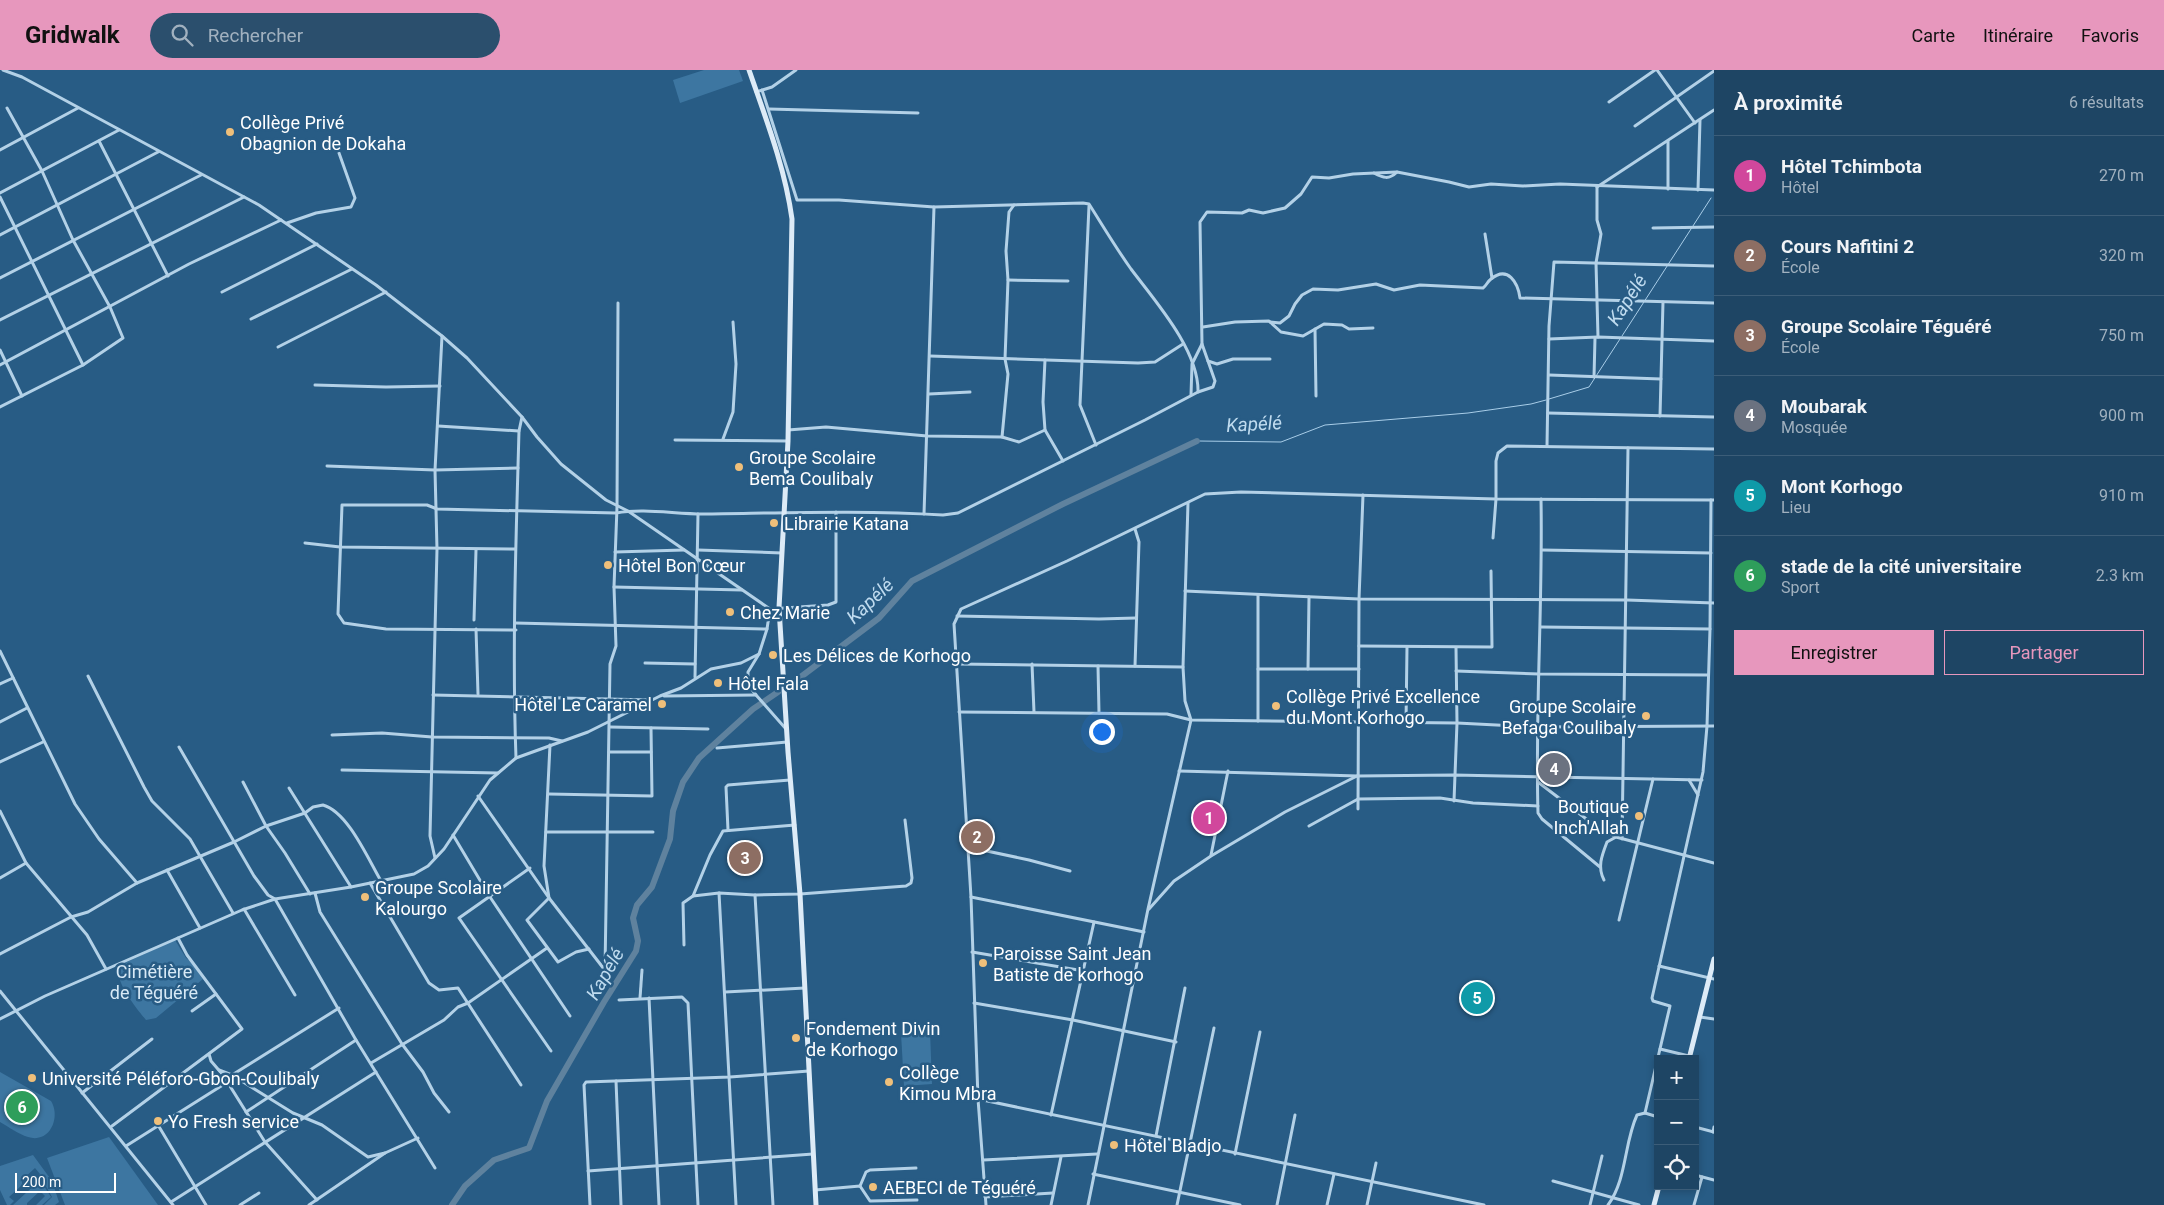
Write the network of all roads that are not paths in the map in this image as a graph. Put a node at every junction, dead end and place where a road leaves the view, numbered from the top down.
1 (3, 70) edge
2 (749, 70) edge
3 (796, 70) edge
4 (1656, 70) edge
5 (1714, 71) edge
6 (759, 91) junction
7 (1678, 96) junction
8 (1609, 102) dead end
9 (7, 108) dead end
10 (79, 108) junction
11 (769, 109) junction
12 (1714, 110) edge
13 (918, 113) dead end
14 (1700, 119) junction
15 (1694, 122) junction
16 (1635, 126) dead end
17 (120, 130) junction
18 (23, 137) junction
19 (1668, 140) junction
20 (99, 141) junction
21 (0, 150) edge
22 (159, 151) junction
23 (339, 153) dead end
24 (42, 171) junction
25 (1374, 172) junction
26 (1398, 172) junction
27 (116, 174) junction
28 (201, 174) junction
29 (1597, 187) junction
30 (1668, 189) junction
31 (1698, 190) junction
32 (1714, 190) edge
33 (0, 193) edge
34 (244, 196) junction
35 (0, 197) edge
36 (1089, 204) junction
37 (57, 205) junction
38 (1014, 205) junction
39 (934, 207) junction
40 (134, 209) junction
41 (281, 220) junction
42 (287, 223) junction
43 (15, 227) junction
44 (1714, 227) edge
45 (1653, 228) dead end
46 (1485, 234) dead end
47 (0, 235) edge
48 (73, 240) junction
49 (151, 243) junction
50 (317, 244) junction
51 (32, 261) junction
52 (1596, 263) junction
53 (1714, 266) edge
54 (353, 268) junction
55 (92, 273) junction
56 (168, 276) junction
57 (0, 278) edge
58 (1492, 278) junction
59 (1008, 280) junction
60 (1068, 281) dead end
61 (222, 292) dead end
62 (386, 292) junction
63 (48, 294) junction
64 (1552, 299) junction
65 (1597, 300) junction
66 (1663, 302) junction
67 (618, 303) dead end
68 (1714, 303) edge
69 (110, 307) junction
70 (250, 319) dead end
71 (0, 320) edge
72 (733, 322) dead end
73 (1270, 322) junction
74 (1203, 327) junction
75 (1373, 328) dead end
76 (1315, 329) junction
77 (66, 330) junction
78 (442, 336) junction
79 (1596, 337) junction
80 (1549, 339) junction
81 (1662, 340) junction
82 (1714, 341) edge
83 (1183, 344) junction
84 (1202, 344) junction
85 (278, 347) dead end
86 (0, 350) edge
87 (930, 356) junction
88 (1005, 359) junction
89 (1270, 359) dead end
90 (1045, 360) junction
91 (1082, 360) junction
92 (1207, 360) junction
93 (7, 362) junction
94 (1192, 364) junction
95 (0, 365) edge
96 (82, 365) junction
97 (1549, 375) junction
98 (1594, 377) junction
99 (1661, 379) junction
100 (315, 385) dead end
101 (440, 386) junction
102 (970, 392) dead end
103 (1198, 392) junction
104 (929, 394) junction
105 (22, 396) junction
106 (1191, 396) junction
107 (1316, 396) dead end
108 (0, 407) edge
109 (1548, 413) junction
110 (1660, 416) junction
111 (522, 417) junction
112 (1714, 417) edge
113 (438, 426) junction
114 (788, 430) junction
115 (1046, 430) junction
116 (520, 431) junction
117 (926, 436) junction
118 (1002, 437) junction
119 (723, 439) junction
120 (675, 440) dead end
121 (788, 442) junction
122 (1096, 445) junction
123 (1547, 446) junction
124 (1628, 448) junction
125 (1714, 449) edge
126 (1063, 461) junction
127 (327, 466) dead end
128 (518, 468) junction
129 (436, 470) junction
130 (1363, 495) junction
131 (1496, 499) junction
132 (1541, 499) junction
133 (1628, 500) junction
134 (1712, 500) edge
135 (1188, 503) junction
136 (617, 507) junction
137 (438, 508) junction
138 (517, 510) junction
139 (628, 511) junction
140 (836, 512) junction
141 (616, 513) junction
142 (784, 513) junction
143 (698, 514) junction
144 (924, 514) junction
145 (1135, 529) junction
146 (1493, 538) dead end
147 (305, 543) dead end
148 (340, 548) junction
149 (437, 549) junction
150 (515, 549) junction
151 (476, 550) junction
152 (684, 550) junction
153 (698, 550) junction
154 (1542, 550) junction
155 (1627, 551) junction
156 (615, 552) junction
157 (782, 553) junction
158 (1711, 553) junction
159 (698, 560) junction
160 (1492, 571) dead end
161 (614, 587) junction
162 (697, 588) junction
163 (742, 590) junction
164 (1185, 592) junction
165 (1258, 595) junction
166 (1309, 597) junction
167 (1492, 599) junction
168 (1359, 600) junction
169 (1541, 600) junction
170 (1627, 600) junction
171 (1712, 603) edge
172 (779, 608) junction
173 (770, 609) junction
174 (957, 616) junction
175 (1136, 618) junction
176 (474, 620) dead end
177 (515, 623) junction
178 (615, 626) junction
179 (1540, 627) junction
180 (1625, 627) junction
181 (696, 628) junction
182 (767, 629) junction
183 (1710, 629) junction
184 (435, 630) junction
185 (476, 630) junction
186 (516, 630) junction
187 (1359, 646) junction
188 (1407, 646) junction
189 (1456, 648) junction
190 (0, 651) edge
191 (759, 654) junction
192 (645, 663) dead end
193 (695, 664) junction
194 (956, 664) junction
195 (1032, 664) junction
196 (1098, 666) junction
197 (1135, 666) junction
198 (1183, 667) junction
199 (1258, 669) junction
200 (1308, 669) junction
201 (1359, 669) junction
202 (1456, 671) junction
203 (1539, 674) junction
204 (1624, 674) junction
205 (1708, 674) junction
206 (88, 676) dead end
207 (13, 678) junction
208 (695, 678) junction
209 (0, 684) edge
210 (433, 694) junction
211 (478, 694) junction
212 (756, 695) junction
213 (514, 696) junction
214 (660, 696) junction
215 (610, 700) junction
216 (652, 700) junction
217 (27, 708) junction
218 (959, 712) junction
219 (1034, 712) junction
220 (1099, 713) junction
221 (1191, 720) junction
222 (610, 721) junction
223 (1258, 721) junction
224 (0, 722) edge
225 (1358, 723) junction
226 (1406, 723) junction
227 (1457, 723) junction
228 (1624, 726) junction
229 (1707, 726) junction
230 (1714, 726) edge
231 (610, 727) junction
232 (1537, 727) junction
233 (651, 728) junction
234 (708, 729) dead end
235 (786, 729) junction
236 (332, 734) dead end
237 (432, 737) junction
238 (515, 737) junction
239 (562, 741) junction
240 (43, 742) junction
241 (787, 742) junction
242 (550, 745) junction
243 (179, 747) dead end
244 (717, 748) dead end
245 (608, 752) junction
246 (651, 752) junction
247 (516, 758) junction
248 (0, 762) edge
249 (342, 770) dead end
250 (1179, 770) junction
251 (432, 771) junction
252 (1228, 771) junction
253 (498, 774) junction
254 (1358, 776) junction
255 (1454, 776) junction
256 (1538, 777) junction
257 (1622, 778) junction
258 (1653, 779) junction
259 (791, 780) junction
260 (1689, 780) junction
261 (1702, 780) junction
262 (243, 782) dead end
263 (1538, 782) junction
264 (289, 788) dead end
265 (549, 794) junction
266 (607, 795) junction
267 (478, 796) junction
268 (1698, 796) junction
269 (1358, 799) junction
270 (1454, 801) junction
271 (1538, 806) junction
272 (1358, 808) dead end
273 (0, 811) edge
274 (305, 814) junction
275 (905, 820) dead end
276 (266, 826) junction
277 (795, 826) junction
278 (1309, 826) dead end
279 (728, 830) junction
280 (546, 832) junction
281 (607, 832) junction
282 (654, 832) dead end
283 (453, 835) junction
284 (1616, 837) junction
285 (1622, 839) junction
286 (234, 842) junction
287 (1637, 843) junction
288 (968, 847) junction
289 (1211, 856) junction
290 (1686, 856) junction
291 (200, 857) junction
292 (435, 858) junction
293 (26, 863) junction
294 (1714, 863) edge
295 (1600, 867) junction
296 (530, 868) junction
297 (168, 870) junction
298 (1070, 871) dead end
299 (0, 878) edge
300 (1604, 880) dead end
301 (381, 881) junction
302 (136, 882) junction
303 (370, 883) junction
304 (351, 888) junction
305 (315, 893) junction
306 (718, 893) junction
307 (310, 894) junction
308 (800, 894) junction
309 (756, 895) junction
310 (693, 896) junction
311 (490, 897) junction
312 (971, 897) junction
313 (549, 898) junction
314 (274, 899) junction
315 (244, 909) junction
316 (1148, 909) junction
317 (233, 913) junction
318 (70, 917) junction
319 (1619, 920) dead end
320 (1094, 922) junction
321 (200, 928) junction
322 (1144, 932) junction
323 (178, 938) junction
324 (684, 945) dead end
325 (547, 948) junction
326 (589, 949) junction
327 (972, 952) junction
328 (0, 954) edge
329 (1714, 959) edge
330 (532, 960) junction
331 (1659, 966) junction
332 (106, 969) junction
333 (642, 970) dead end
334 (1084, 971) junction
335 (1712, 978) edge
336 (501, 980) junction
337 (806, 988) junction
338 (1185, 988) dead end
339 (0, 990) edge
340 (761, 990) junction
341 (725, 992) junction
342 (216, 994) junction
343 (295, 995) dead end
344 (640, 998) junction
345 (649, 998) junction
346 (619, 1000) dead end
347 (468, 1003) junction
348 (974, 1003) junction
349 (339, 1008) junction
350 (16, 1011) junction
351 (192, 1011) dead end
352 (570, 1016) dead end
353 (1699, 1017) junction
354 (1714, 1019) edge
355 (0, 1020) edge
356 (1073, 1020) junction
357 (1214, 1028) dead end
358 (1124, 1031) junction
359 (1260, 1032) dead end
360 (152, 1039) dead end
361 (356, 1040) junction
362 (1176, 1042) junction
363 (402, 1044) junction
364 (1660, 1049) junction
365 (551, 1051) dead end
366 (209, 1054) junction
367 (1682, 1055) edge
368 (1690, 1055) edge
369 (371, 1063) junction
370 (219, 1070) junction
371 (810, 1071) junction
372 (376, 1072) junction
373 (765, 1074) junction
374 (232, 1075) junction
375 (730, 1077) junction
376 (692, 1078) junction
377 (653, 1080) junction
378 (616, 1081) junction
379 (226, 1083) junction
380 (521, 1084) dead end
381 (82, 1093) junction
382 (269, 1097) junction
383 (978, 1099) junction
384 (246, 1112) junction
385 (448, 1112) dead end
386 (1645, 1113) junction
387 (1051, 1115) junction
388 (1295, 1115) dead end
389 (1654, 1116) edge
390 (304, 1117) junction
391 (158, 1125) junction
392 (112, 1126) junction
393 (1104, 1126) junction
394 (1714, 1127) edge
395 (1699, 1128) edge
396 (1713, 1132) edge
397 (1156, 1136) junction
398 (418, 1138) junction
399 (265, 1142) junction
400 (1190, 1144) junction
401 (126, 1146) junction
402 (385, 1153) junction
403 (814, 1154) junction
404 (1097, 1154) junction
405 (1235, 1154) junction
406 (770, 1156) junction
407 (1061, 1156) junction
408 (1602, 1156) dead end
409 (734, 1160) junction
410 (983, 1160) junction
411 (1376, 1163) dead end
412 (694, 1164) junction
413 (1285, 1164) junction
414 (657, 1165) junction
415 (435, 1168) dead end
416 (619, 1168) junction
417 (916, 1168) dead end
418 (588, 1171) junction
419 (1093, 1174) junction
420 (1334, 1174) junction
421 (1699, 1176) edge
422 (1702, 1177) junction
423 (1714, 1180) edge
424 (1553, 1181) dead end
425 (1372, 1182) junction
426 (860, 1186) junction
427 (195, 1187) junction
428 (815, 1190) junction
429 (1657, 1190) edge
430 (1180, 1191) junction
431 (1593, 1192) junction
432 (259, 1193) dead end
433 (1053, 1193) junction
434 (985, 1197) junction
435 (1614, 1198) junction
436 (317, 1200) junction
437 (917, 1200) dead end
438 (172, 1204) edge
439 (1227, 1204) edge
440 (206, 1205) edge
441 (240, 1205) edge
442 (309, 1205) edge
443 (590, 1205) edge
444 (621, 1205) edge
445 (660, 1205) edge
446 (698, 1205) edge
447 (736, 1205) edge
448 (773, 1205) edge
449 (816, 1205) edge
450 (986, 1205) edge
451 (1051, 1205) edge
452 (1088, 1205) edge
453 (1177, 1205) edge
454 (1240, 1205) edge
455 (1277, 1205) edge
456 (1327, 1205) edge
457 (1367, 1205) edge
458 (1483, 1205) edge
459 (1590, 1205) edge
460 (1608, 1205) edge
461 (1639, 1205) edge
462 (1654, 1205) edge
463 (1694, 1205) edge

1 - 10 street
2 - 6 street
3 - 6 street
4 - 7 street
4 - 8 street
5 - 7 street
6 - 11 street
6 - 114 street
7 - 15 street
7 - 16 street
9 - 18 street
10 - 17 street
10 - 18 street
11 - 13 street
11 - 39 street
12 - 14 street
14 - 15 street
14 - 31 street
15 - 19 street
17 - 20 street
17 - 22 street
18 - 21 street
18 - 24 street
19 - 29 street
19 - 30 street
20 - 24 street
20 - 27 street
22 - 27 street
22 - 28 street
23 - 42 street
24 - 33 street
24 - 37 street
25 - 26 street
25 - 26 street
25 - 74 street
26 - 29 street
27 - 37 street
27 - 40 street
28 - 34 street
28 - 40 street
29 - 30 street
29 - 52 street
30 - 31 street
31 - 32 street
34 - 41 street
34 - 49 street
35 - 43 street
36 - 38 street
36 - 83 street
36 - 91 street
37 - 43 street
37 - 48 street
38 - 39 street
38 - 59 street
39 - 87 street
40 - 48 street
40 - 49 street
41 - 42 street
41 - 56 street
42 - 50 street
43 - 47 street
43 - 51 street
44 - 45 street
46 - 58 street
48 - 51 street
48 - 55 street
49 - 55 street
49 - 56 street
50 - 54 street
50 - 61 street
51 - 57 street
51 - 63 street
52 - 53 street
52 - 64 street
52 - 65 street
54 - 62 street
54 - 70 street
55 - 63 street
55 - 69 street
56 - 69 street
58 - 64 street
58 - 73 street
59 - 60 street
59 - 88 street
62 - 78 street
62 - 85 street
63 - 71 street
63 - 77 street
64 - 65 street
64 - 80 street
65 - 66 street
65 - 79 street
66 - 68 street
66 - 81 street
67 - 136 street
69 - 77 street
69 - 96 street
72 - 119 street
73 - 74 street
73 - 76 street
74 - 84 street
75 - 76 street
76 - 107 street
77 - 93 street
77 - 96 street
78 - 101 street
78 - 111 street
79 - 80 street
79 - 81 street
79 - 98 street
80 - 97 street
81 - 82 street
81 - 99 street
83 - 91 street
83 - 94 street
84 - 92 street
84 - 94 street
86 - 93 street
87 - 88 street
87 - 104 street
88 - 90 street
88 - 118 street
89 - 92 street
90 - 91 street
90 - 115 street
91 - 122 street
92 - 103 street
93 - 95 street
93 - 105 street
94 - 103 street
94 - 106 street
96 - 105 street
97 - 98 street
97 - 109 street
98 - 99 street
99 - 110 street
100 - 101 street
101 - 113 street
102 - 104 street
103 - 106 street
104 - 117 street
105 - 108 street
106 - 122 street
109 - 110 street
109 - 123 street
110 - 112 street
111 - 116 street
111 - 136 street
113 - 116 street
113 - 129 street
114 - 117 street
114 - 121 street
115 - 118 street
115 - 126 street
116 - 128 street
117 - 118 street
117 - 144 street
119 - 120 street
119 - 121 street
121 - 142 street
122 - 126 street
123 - 124 street
123 - 131 street
124 - 125 street
124 - 133 street
126 - 144 street
127 - 129 street
128 - 129 street
128 - 138 street
129 - 137 street
130 - 131 street
130 - 135 street
130 - 168 street
131 - 132 street
131 - 146 street
132 - 133 street
132 - 154 street
133 - 134 street
133 - 155 street
134 - 158 street
135 - 145 street
135 - 164 street
136 - 139 street
136 - 141 street
137 - 138 street
137 - 148 street
137 - 149 street
138 - 141 street
138 - 150 street
139 - 141 street
139 - 143 street
139 - 152 street
140 - 142 street
140 - 144 street
140 - 172 street
141 - 156 street
142 - 143 street
142 - 157 street
143 - 153 street
145 - 174 street
145 - 175 street
147 - 148 street
148 - 149 street
148 - 184 street
149 - 151 street
149 - 184 street
150 - 151 street
150 - 177 street
151 - 176 street
152 - 156 street
152 - 159 street
153 - 157 street
153 - 159 street
154 - 155 street
154 - 169 street
155 - 158 street
155 - 170 street
156 - 161 street
157 - 172 street
158 - 171 street
159 - 162 street
159 - 163 street
160 - 167 street
161 - 162 street
161 - 178 street
162 - 163 street
162 - 181 street
163 - 173 street
164 - 165 street
164 - 198 street
165 - 166 street
165 - 199 street
166 - 168 street
166 - 200 street
167 - 168 street
167 - 169 street
167 - 189 street
168 - 187 street
169 - 170 street
169 - 179 street
170 - 171 street
170 - 180 street
171 - 183 street
172 - 173 street
172 - 235 street
173 - 182 street
174 - 175 street
174 - 194 street
175 - 197 street
177 - 178 street
177 - 186 street
178 - 181 street
178 - 215 street
179 - 180 street
179 - 203 street
180 - 183 street
180 - 204 street
181 - 182 street
181 - 193 street
182 - 191 street
183 - 205 street
184 - 185 street
184 - 210 street
185 - 186 street
185 - 211 street
186 - 213 street
187 - 188 street
187 - 201 street
188 - 189 street
188 - 226 street
189 - 202 street
190 - 207 street
191 - 208 street
191 - 212 street
192 - 193 street
193 - 208 street
194 - 195 street
194 - 218 street
195 - 196 street
195 - 219 street
196 - 197 street
196 - 220 street
197 - 198 street
198 - 221 street
199 - 200 street
199 - 223 street
200 - 201 street
201 - 225 street
202 - 203 street
202 - 227 street
203 - 204 street
203 - 232 street
204 - 205 street
204 - 228 street
205 - 229 street
206 - 291 street
207 - 209 street
207 - 217 street
208 - 214 street
210 - 211 street
210 - 237 street
211 - 213 street
212 - 214 street
212 - 235 street
213 - 215 street
213 - 238 street
214 - 216 street
215 - 216 street
215 - 222 street
216 - 222 street
217 - 224 street
217 - 240 street
218 - 219 street
218 - 288 street
219 - 220 street
220 - 221 street
221 - 223 street
221 - 250 street
222 - 231 street
222 - 239 street
223 - 225 street
225 - 226 street
225 - 254 street
226 - 227 street
227 - 232 street
227 - 255 street
228 - 229 street
228 - 232 street
228 - 257 street
229 - 230 street
229 - 261 street
231 - 233 street
231 - 245 street
232 - 256 street
233 - 234 street
233 - 246 street
235 - 241 street
236 - 237 street
237 - 238 street
237 - 251 street
238 - 239 street
238 - 247 street
239 - 242 street
240 - 248 street
240 - 302 street
241 - 244 street
241 - 259 street
242 - 247 street
242 - 265 street
243 - 286 street
245 - 246 street
245 - 266 street
246 - 266 street
247 - 253 street
249 - 251 street
250 - 252 street
250 - 316 street
251 - 253 street
251 - 292 street
252 - 254 street
252 - 289 street
253 - 267 street
254 - 255 street
254 - 269 street
254 - 289 street
255 - 256 street
255 - 270 street
256 - 257 street
256 - 263 street
257 - 258 street
257 - 285 street
258 - 260 street
258 - 287 street
259 - 277 street
259 - 279 street
260 - 261 street
260 - 268 street
261 - 268 street
262 - 276 street
263 - 271 street
263 - 284 street
264 - 274 street
265 - 266 street
265 - 280 street
266 - 281 street
267 - 283 street
267 - 296 street
268 - 290 street
269 - 270 street
269 - 272 street
269 - 278 street
270 - 271 street
271 - 295 street
273 - 293 street
274 - 276 street
274 - 301 street
274 - 304 street
275 - 308 street
276 - 286 street
276 - 307 street
277 - 279 street
277 - 308 street
279 - 310 street
280 - 281 street
280 - 313 street
281 - 282 street
281 - 326 street
283 - 292 street
283 - 311 street
284 - 285 street
284 - 295 street
285 - 287 street
286 - 291 street
286 - 314 street
287 - 290 street
287 - 319 street
288 - 298 street
288 - 312 street
289 - 316 street
290 - 294 street
290 - 331 street
291 - 297 street
291 - 317 street
292 - 301 street
293 - 299 street
293 - 318 street
295 - 300 street
296 - 311 street
296 - 313 street
297 - 302 street
297 - 321 street
301 - 303 street
302 - 318 street
303 - 304 street
303 - 347 street
304 - 305 street
305 - 307 street
305 - 363 street
306 - 309 street
306 - 310 street
306 - 341 street
307 - 314 street
308 - 309 street
308 - 337 street
309 - 340 street
310 - 324 street
311 - 330 street
311 - 336 street
312 - 320 street
312 - 327 street
313 - 325 street
313 - 326 street
314 - 315 street
314 - 349 street
315 - 317 street
315 - 343 street
316 - 322 street
317 - 321 street
318 - 328 street
318 - 332 street
320 - 322 street
320 - 334 street
321 - 323 street
322 - 358 street
323 - 332 street
323 - 342 street
325 - 326 street
325 - 330 street
327 - 334 street
327 - 348 street
329 - 335 street
330 - 336 street
330 - 352 street
331 - 335 street
331 - 364 street
332 - 350 street
333 - 344 street
334 - 356 street
335 - 353 street
336 - 347 street
336 - 365 street
337 - 340 street
337 - 371 street
338 - 362 street
339 - 350 street
340 - 341 street
340 - 373 street
341 - 375 street
342 - 351 street
342 - 366 street
344 - 345 street
344 - 346 street
345 - 376 street
345 - 377 street
347 - 363 street
347 - 380 street
348 - 356 street
348 - 383 street
349 - 361 street
349 - 374 street
350 - 355 street
350 - 381 street
353 - 354 street
353 - 368 street
356 - 358 street
356 - 387 street
357 - 400 street
358 - 362 street
358 - 393 street
359 - 405 street
360 - 381 street
361 - 369 street
361 - 382 street
362 - 397 street
363 - 369 street
363 - 385 street
364 - 367 street
364 - 386 street
366 - 370 street
366 - 392 street
369 - 372 street
370 - 374 street
370 - 379 street
371 - 373 street
371 - 403 street
372 - 390 street
372 - 398 street
373 - 375 street
373 - 406 street
374 - 382 street
375 - 376 street
375 - 409 street
376 - 377 street
376 - 412 street
377 - 378 street
377 - 414 street
378 - 416 street
378 - 418 street
379 - 384 street
379 - 391 street
381 - 392 street
382 - 384 street
382 - 390 street
383 - 387 street
383 - 410 street
384 - 399 street
386 - 389 street
386 - 435 street
387 - 393 street
388 - 413 street
390 - 399 street
390 - 402 street
391 - 401 street
391 - 427 street
392 - 401 street
393 - 397 street
393 - 404 street
394 - 396 street
395 - 396 street
397 - 400 street
398 - 402 street
398 - 415 street
399 - 427 street
399 - 436 street
400 - 405 street
400 - 430 street
401 - 438 street
402 - 436 street
403 - 406 street
403 - 428 street
404 - 407 street
404 - 419 street
405 - 413 street
406 - 409 street
406 - 448 street
407 - 410 street
407 - 433 street
408 - 431 street
409 - 412 street
409 - 447 street
410 - 434 street
411 - 425 street
412 - 414 street
412 - 446 street
413 - 420 street
413 - 455 street
414 - 416 street
414 - 445 street
416 - 418 street
416 - 444 street
417 - 426 street
418 - 443 street
419 - 430 street
419 - 452 street
420 - 425 street
420 - 456 street
421 - 422 street
422 - 423 street
422 - 463 street
424 - 431 street
425 - 457 street
425 - 458 street
426 - 428 street
426 - 437 street
427 - 438 street
427 - 440 street
428 - 449 street
429 - 462 street
430 - 439 street
430 - 453 street
431 - 435 street
431 - 459 street
432 - 441 street
433 - 434 street
433 - 451 street
434 - 450 street
435 - 460 street
435 - 461 street
436 - 442 street
439 - 454 street

